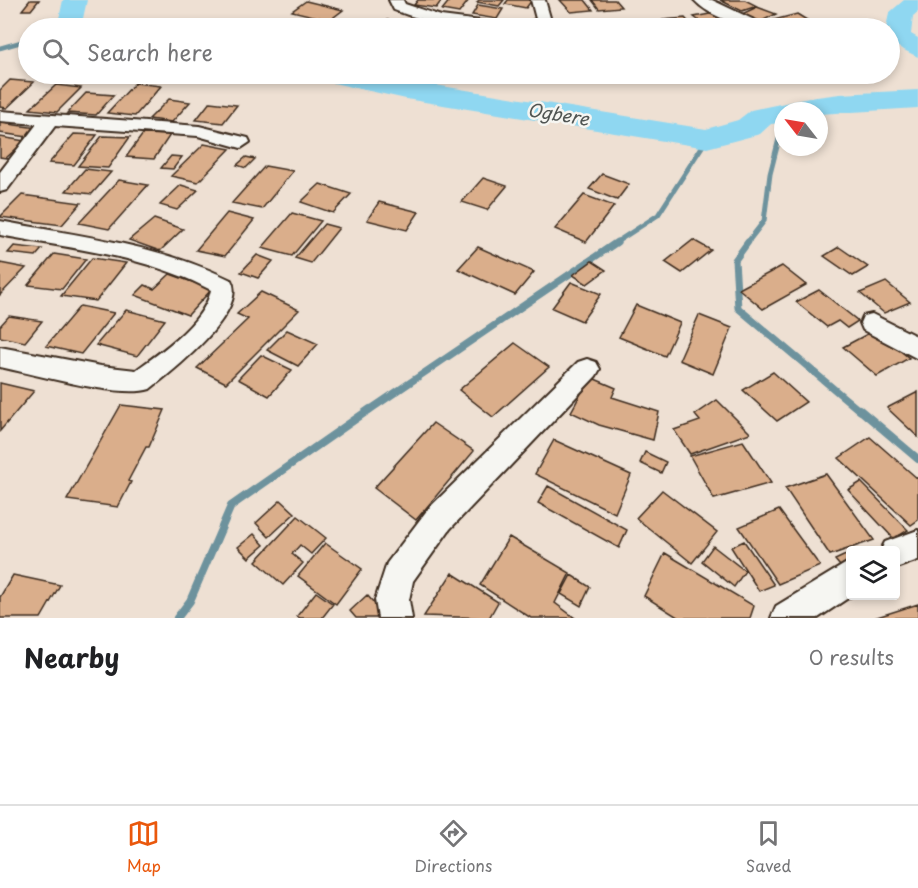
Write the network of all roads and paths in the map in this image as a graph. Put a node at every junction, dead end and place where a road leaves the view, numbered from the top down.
1 (396, 0) edge
2 (538, 0) edge
3 (701, 0) edge
4 (436, 18) edge
5 (543, 18) edge
6 (739, 18) edge
7 (0, 116) edge
8 (49, 121) junction
9 (241, 142) dead end
10 (0, 186) edge
11 (0, 228) edge
12 (872, 323) dead end
13 (918, 349) edge
14 (0, 357) edge
15 (586, 369) dead end
16 (918, 545) edge
17 (900, 552) edge
18 (846, 580) edge
19 (395, 618) edge
20 (788, 618) edge

1 - 4 street
2 - 5 street
3 - 6 street
7 - 8 street
8 - 9 street
8 - 10 street
11 - 14 street
12 - 13 street
15 - 19 street
16 - 17 street
18 - 20 street

